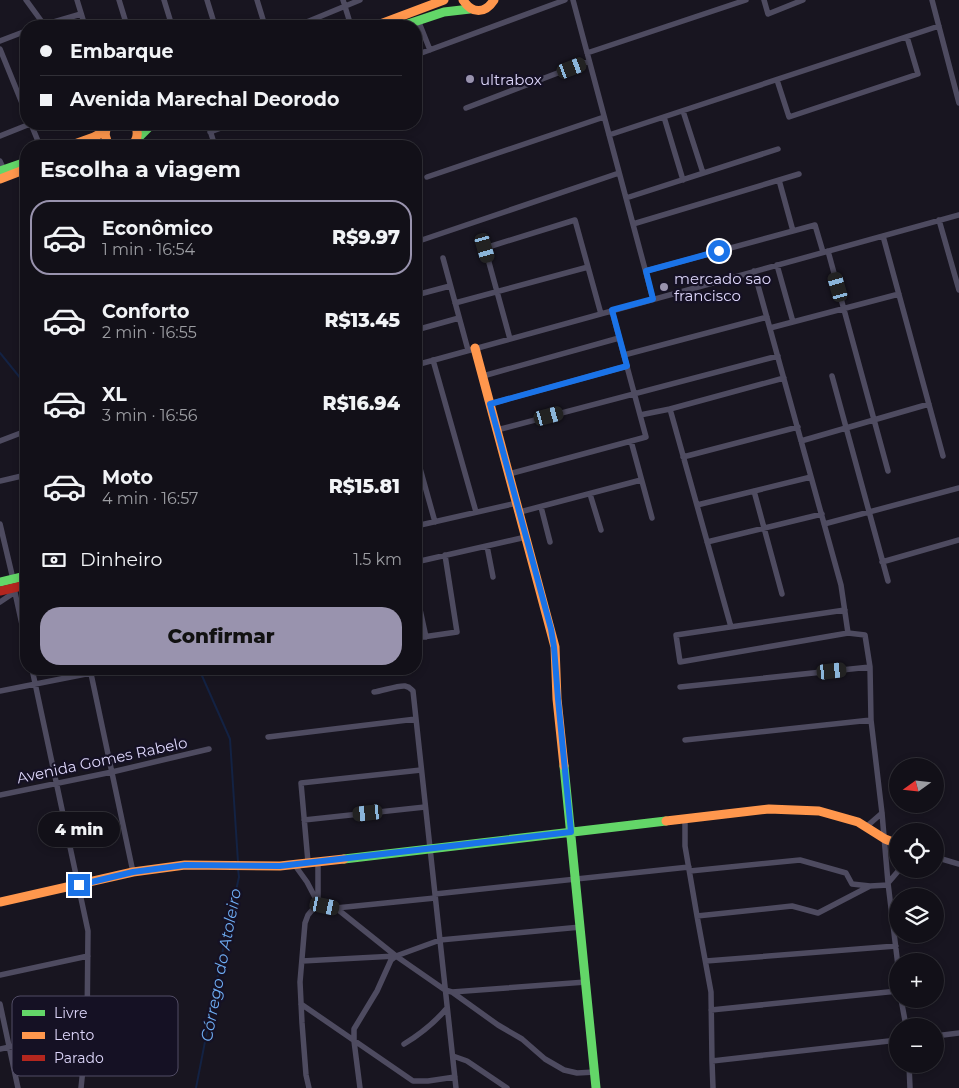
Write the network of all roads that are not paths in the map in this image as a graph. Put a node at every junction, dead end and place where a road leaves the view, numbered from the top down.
1 (26, 0) edge
2 (77, 0) edge
3 (119, 0) edge
4 (164, 0) edge
5 (207, 0) edge
6 (256, 0) edge
7 (360, 0) edge
8 (444, 0) edge
9 (463, 0) edge
10 (565, 0) edge
11 (573, 0) edge
12 (746, 0) edge
13 (764, 0) edge
14 (803, 0) edge
15 (932, 0) edge
16 (495, 1) edge
17 (434, 2) edge
18 (344, 3) edge
19 (470, 9) junction
20 (82, 14) junction
21 (39, 20) edge
22 (62, 20) edge
23 (84, 20) edge
24 (125, 20) edge
25 (170, 20) edge
26 (213, 20) edge
27 (263, 20) edge
28 (310, 20) edge
29 (349, 20) edge
30 (390, 20) edge
31 (418, 20) edge
32 (939, 26) junction
33 (422, 30) edge
34 (20, 33) edge
35 (907, 37) junction
36 (0, 41) edge
37 (0, 49) edge
38 (430, 50) junction
39 (422, 53) edge
40 (587, 53) junction
41 (589, 61) junction
42 (777, 80) junction
43 (20, 98) edge
44 (959, 103) edge
45 (466, 108) dead end
46 (683, 111) junction
47 (604, 117) junction
48 (664, 117) junction
49 (20, 128) edge
50 (102, 130) edge
51 (146, 130) edge
52 (216, 130) edge
53 (210, 132) joint
54 (609, 135) junction
55 (0, 136) edge
56 (86, 140) edge
57 (137, 140) edge
58 (213, 140) edge
59 (778, 149) dead end
60 (0, 161) edge
61 (20, 164) edge
62 (2, 170) edge
63 (20, 171) edge
64 (619, 173) junction
65 (703, 173) junction
66 (799, 174) dead end
67 (426, 177) dead end
68 (0, 179) edge
69 (683, 180) junction
70 (779, 180) junction
71 (626, 198) junction
72 (959, 215) edge
73 (939, 220) junction
74 (633, 224) junction
75 (792, 231) junction
76 (883, 236) junction
77 (422, 240) edge
78 (826, 252) junction
79 (443, 258) dead end
80 (777, 265) junction
81 (588, 267) junction
82 (646, 271) junction
83 (754, 271) junction
84 (450, 286) junction
85 (959, 290) edge
86 (497, 292) junction
87 (422, 293) edge
88 (899, 294) junction
89 (653, 299) junction
90 (455, 303) junction
91 (844, 309) junction
92 (612, 310) junction
93 (601, 314) junction
94 (459, 318) junction
95 (767, 318) junction
96 (793, 322) junction
97 (422, 328) edge
98 (770, 328) junction
99 (620, 338) junction
100 (510, 339) junction
101 (472, 350) junction
102 (624, 355) junction
103 (778, 356) junction
104 (433, 360) junction
105 (422, 363) edge
106 (627, 366) junction
107 (483, 376) junction
108 (832, 376) dead end
109 (784, 378) junction
110 (634, 393) junction
111 (490, 404) junction
112 (929, 404) junction
113 (670, 409) junction
114 (640, 415) junction
115 (874, 420) junction
116 (798, 427) junction
117 (845, 428) junction
118 (497, 430) junction
119 (20, 433) edge
120 (0, 441) edge
121 (631, 441) junction
122 (801, 441) junction
123 (943, 456) dead end
124 (683, 457) junction
125 (888, 471) dead end
126 (509, 474) junction
127 (422, 475) edge
128 (20, 477) edge
129 (811, 477) junction
130 (641, 480) junction
131 (0, 482) edge
132 (959, 488) edge
133 (754, 491) junction
134 (590, 494) junction
135 (697, 505) junction
136 (541, 507) junction
137 (518, 508) junction
138 (476, 512) junction
139 (869, 513) junction
140 (822, 514) junction
141 (652, 518) dead end
142 (435, 522) junction
143 (0, 524) edge
144 (824, 524) junction
145 (422, 525) edge
146 (764, 528) junction
147 (601, 530) dead end
148 (526, 537) junction
149 (959, 540) edge
150 (550, 542) dead end
151 (707, 542) junction
152 (487, 546) junction
153 (445, 555) junction
154 (422, 561) edge
155 (882, 562) junction
156 (493, 577) dead end
157 (20, 581) edge
158 (888, 581) dead end
159 (0, 582) edge
160 (14, 586) junction
161 (20, 586) edge
162 (0, 591) edge
163 (782, 594) dead end
164 (0, 602) edge
165 (845, 610) junction
166 (20, 614) edge
167 (422, 619) edge
168 (731, 627) junction
169 (848, 633) junction
170 (422, 637) edge
171 (426, 637) junction
172 (870, 668) junction
173 (33, 675) edge
174 (72, 675) edge
175 (92, 675) edge
176 (35, 683) junction
177 (680, 687) dead end
178 (0, 691) edge
179 (374, 692) dead end
180 (416, 719) junction
181 (870, 720) junction
182 (268, 737) dead end
183 (684, 740) dead end
184 (208, 749) dead end
185 (421, 770) junction
186 (112, 772) junction
187 (57, 782) junction
188 (0, 795) edge
189 (426, 807) junction
190 (882, 813) junction
191 (685, 818) junction
192 (304, 820) junction
193 (866, 827) junction
194 (571, 832) junction
195 (885, 839) junction
196 (889, 841) edge
197 (430, 848) junction
198 (944, 860) edge
199 (318, 861) junction
200 (308, 862) junction
201 (294, 864) junction
202 (959, 864) edge
203 (690, 869) junction
204 (133, 872) junction
205 (893, 878) edge
206 (576, 879) junction
207 (888, 884) junction
208 (79, 885) junction
209 (870, 886) junction
210 (435, 896) junction
211 (0, 902) edge
212 (318, 902) junction
213 (336, 908) junction
214 (696, 916) junction
215 (581, 927) junction
216 (440, 940) junction
217 (896, 946) junction
218 (897, 953) edge
219 (88, 956) junction
220 (396, 956) junction
221 (302, 961) junction
222 (706, 961) junction
223 (0, 974) edge
224 (586, 982) junction
225 (449, 991) junction
226 (889, 991) edge
227 (87, 996) edge
228 (0, 1004) edge
229 (301, 1004) junction
230 (447, 1008) junction
231 (711, 1010) junction
232 (313, 1013) junction
233 (302, 1023) junction
234 (959, 1033) edge
235 (944, 1035) edge
236 (354, 1041) junction
237 (889, 1041) edge
238 (404, 1044) dead end
239 (12, 1046) edge
240 (9, 1047) junction
241 (0, 1049) edge
242 (453, 1056) junction
243 (12, 1061) edge
244 (712, 1061) junction
245 (595, 1072) junction
246 (909, 1073) edge
247 (455, 1077) junction
248 (309, 1088) edge
249 (360, 1088) edge
250 (456, 1088) edge
251 (507, 1088) edge
252 (596, 1088) edge
253 (713, 1088) edge
254 (910, 1088) edge

1 - 21 street
2 - 20 street
3 - 24 street
4 - 25 street
5 - 26 street
6 - 27 street
7 - 18 street
8 - 17 street
9 - 19 street
10 - 38 street
11 - 40 street
12 - 40 street
13 - 14 street
15 - 32 street
16 - 19 street
17 - 30 street
18 - 28 street
18 - 29 street
19 - 31 street
20 - 22 street
20 - 23 street
32 - 35 street
32 - 44 street
33 - 38 street
34 - 36 street
35 - 42 street
35 - 42 street
37 - 43 street
38 - 39 street
40 - 41 street
41 - 45 street
41 - 47 street
42 - 46 street
46 - 48 street
46 - 65 street
47 - 54 street
47 - 67 street
48 - 54 street
48 - 69 street
49 - 55 street
50 - 56 street
51 - 57 street
52 - 53 street
53 - 58 street
54 - 64 street
59 - 65 street
60 - 62 street
61 - 62 street
63 - 68 street
64 - 71 street
64 - 77 street
65 - 69 street
66 - 70 street
69 - 71 street
70 - 74 street
70 - 75 street
71 - 74 street
72 - 73 street
73 - 76 street
73 - 85 street
74 - 82 street
75 - 78 street
75 - 82 street
76 - 78 street
76 - 88 street
78 - 80 street
78 - 91 street
79 - 84 street
80 - 83 street
80 - 96 street
81 - 86 street
81 - 86 street
81 - 93 street
82 - 89 street
83 - 89 street
83 - 95 street
84 - 87 street
84 - 90 street
86 - 90 street
86 - 100 street
88 - 91 street
88 - 112 street
89 - 92 street
90 - 94 street
91 - 96 street
91 - 115 street
92 - 93 street
92 - 99 street
93 - 100 street
94 - 97 street
94 - 101 street
95 - 98 street
95 - 102 street
96 - 98 street
98 - 103 street
99 - 102 street
99 - 107 street
100 - 101 street
101 - 104 street
101 - 107 street
102 - 106 street
103 - 109 street
103 - 110 street
104 - 105 street
104 - 138 street
106 - 110 street
106 - 111 street
107 - 111 street
108 - 117 street
109 - 113 street
109 - 116 street
110 - 114 street
110 - 118 street
111 - 118 street
112 - 115 street
112 - 123 street
113 - 114 street
113 - 124 street
114 - 121 street
115 - 117 street
115 - 125 street
116 - 122 street
116 - 124 street
117 - 122 street
117 - 139 street
118 - 126 street
119 - 120 street
121 - 126 street
121 - 130 street
122 - 129 street
124 - 135 street
126 - 137 street
127 - 142 street
128 - 131 street
129 - 133 street
129 - 140 street
130 - 134 street
130 - 141 street
132 - 139 street
133 - 135 street
133 - 146 street
134 - 136 street
134 - 147 street
135 - 151 street
136 - 137 street
136 - 150 street
137 - 138 street
137 - 148 street
138 - 142 street
139 - 144 street
139 - 155 street
140 - 144 street
140 - 146 street
142 - 145 street
143 - 160 street
144 - 165 street
146 - 151 street
146 - 163 street
148 - 152 street
148 - 194 street
149 - 155 street
151 - 168 street
152 - 153 street
152 - 156 street
153 - 154 street
153 - 171 street
155 - 158 street
157 - 160 street
159 - 160 street
160 - 161 street
160 - 162 street
160 - 164 street
160 - 166 street
165 - 168 street
165 - 169 street
167 - 171 street
168 - 169 street
169 - 172 street
170 - 171 street
172 - 177 street
172 - 181 street
173 - 176 street
174 - 176 street
175 - 186 street
176 - 178 street
176 - 187 street
179 - 180 street
180 - 182 street
180 - 185 street
181 - 183 street
181 - 190 street
184 - 186 street, Avenida Gomes Rabelo
185 - 189 street
185 - 192 street
186 - 187 street, Avenida Gomes Rabelo
186 - 204 street
187 - 188 street, Avenida Gomes Rabelo
187 - 208 street
189 - 192 street
189 - 197 street
190 - 193 street
190 - 195 street
191 - 193 street
191 - 194 street
191 - 203 street
192 - 200 street
193 - 195 street
194 - 197 street
194 - 206 street
195 - 196 street
195 - 207 street
197 - 199 street
197 - 210 street
198 - 202 street
199 - 200 street
199 - 212 street
200 - 201 street
201 - 204 street
201 - 212 street
203 - 206 street
203 - 209 street
203 - 214 street
204 - 208 street
205 - 207 street
206 - 210 street
206 - 215 street
207 - 209 street
207 - 217 street
208 - 211 street
208 - 219 street
209 - 214 street
210 - 213 street
210 - 216 street
212 - 213 street
212 - 221 street
213 - 220 street
214 - 222 street
215 - 216 street
215 - 224 street
216 - 220 street
216 - 225 street
217 - 218 street
217 - 222 street
219 - 223 street
219 - 227 street
220 - 221 street
220 - 225 street
220 - 236 street
221 - 229 street
222 - 231 street
224 - 225 street
224 - 245 street
225 - 230 street
225 - 245 street
226 - 231 street
228 - 240 street
229 - 232 street
229 - 233 street
230 - 238 street
230 - 242 street
231 - 244 street
232 - 233 street
232 - 236 street
233 - 248 street
234 - 235 street
236 - 247 street
236 - 249 street
237 - 244 street
239 - 240 street
240 - 241 street
240 - 243 street
242 - 247 street
242 - 251 street
244 - 253 street
245 - 252 street
246 - 254 street
247 - 250 street

